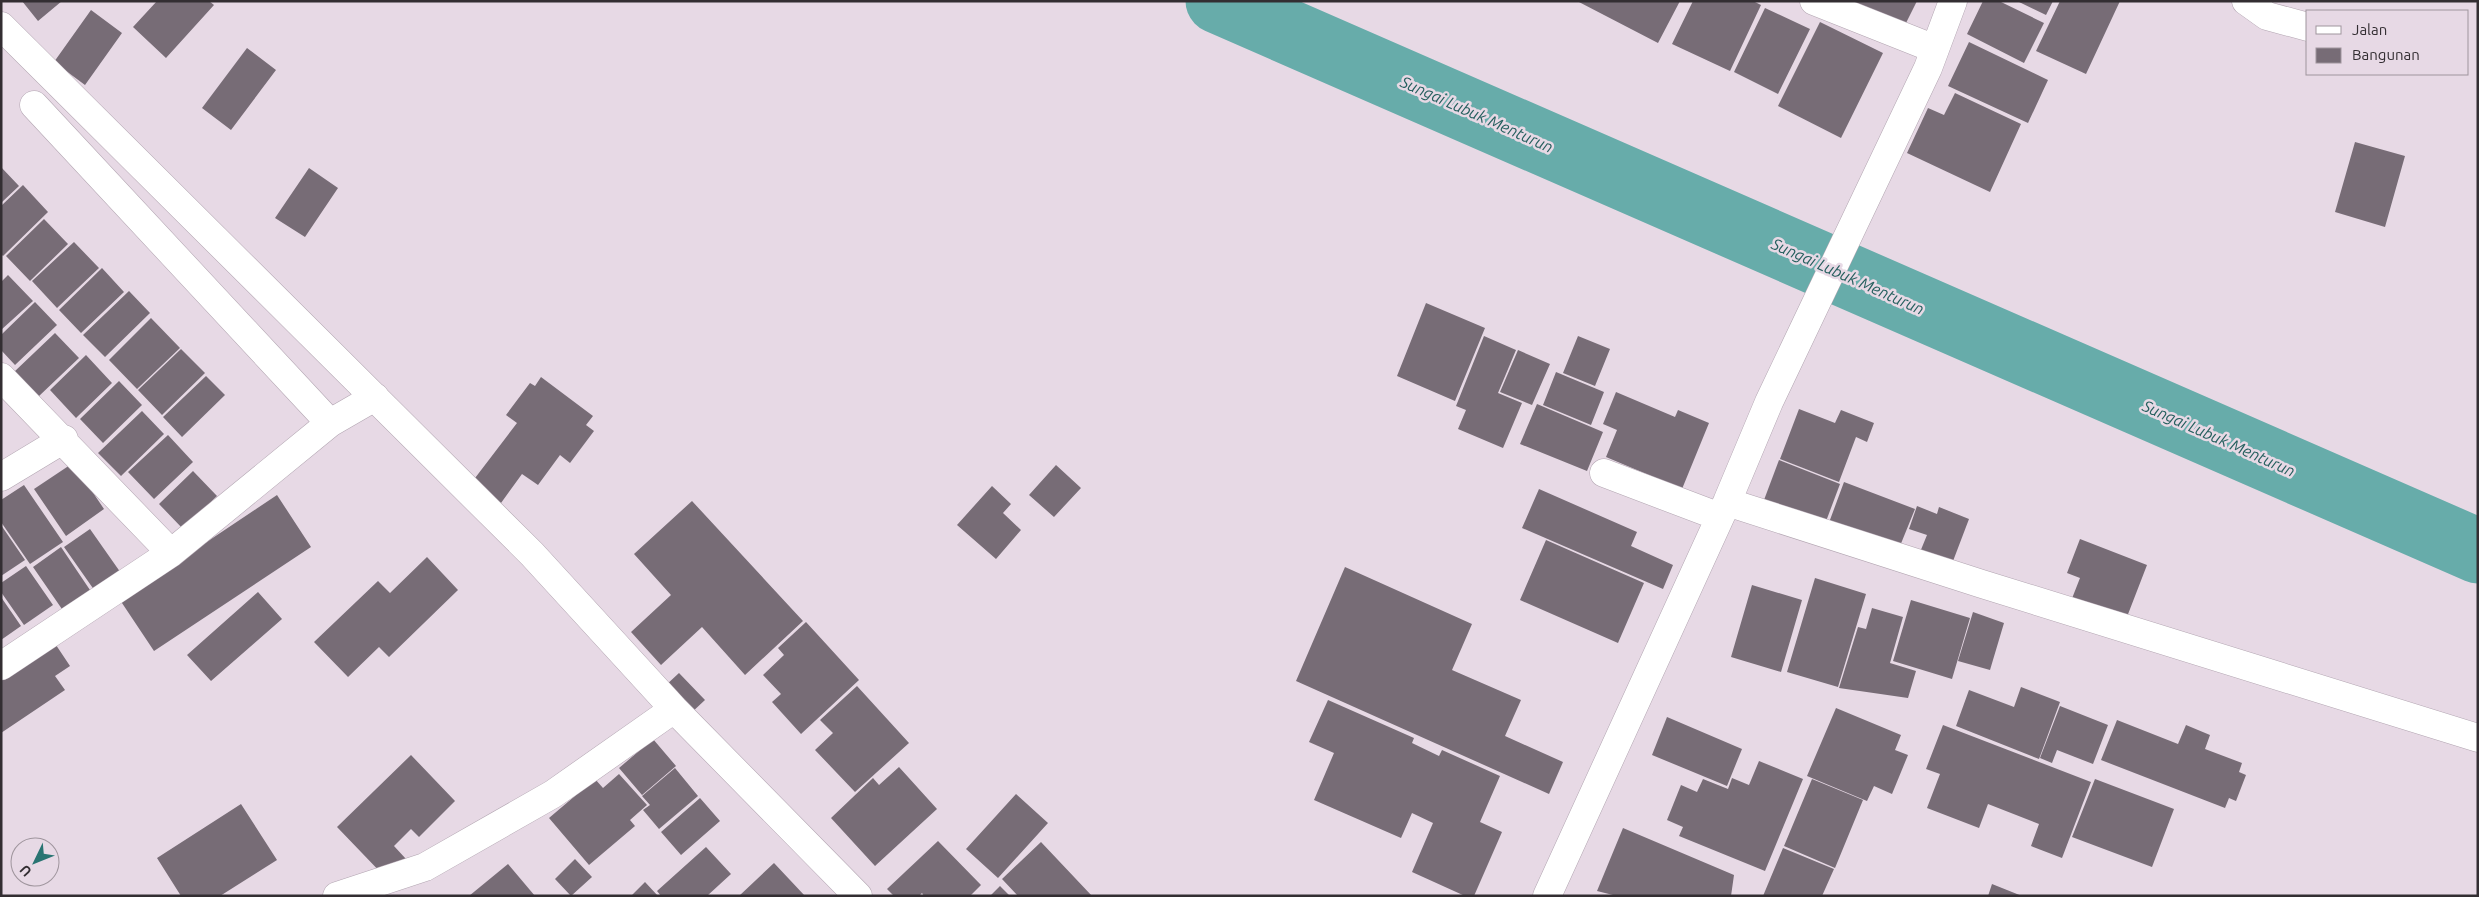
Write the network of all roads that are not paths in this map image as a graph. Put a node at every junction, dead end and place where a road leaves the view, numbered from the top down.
1 (1814, 1) edge
2 (1954, 1) edge
3 (2246, 1) edge
4 (1, 26) edge
5 (2306, 26) edge
6 (1935, 49) junction
7 (34, 106) dead end
8 (1, 377) edge
9 (375, 397) junction
10 (330, 422) junction
11 (64, 439) junction
12 (1604, 473) dead end
13 (1, 478) edge
14 (1724, 509) junction
15 (171, 553) junction
16 (1, 666) edge
17 (674, 709) junction
18 (2478, 738) edge
19 (337, 896) edge
20 (858, 896) edge
21 (1547, 896) edge

1 - 6 street
2 - 6 street
3 - 5 street
4 - 9 street
6 - 14 street
7 - 10 street
8 - 11 street
9 - 10 street
9 - 17 street
10 - 15 street
11 - 13 street
11 - 15 street
12 - 14 street
14 - 18 street
14 - 21 street
15 - 16 street
17 - 19 street
17 - 20 street

